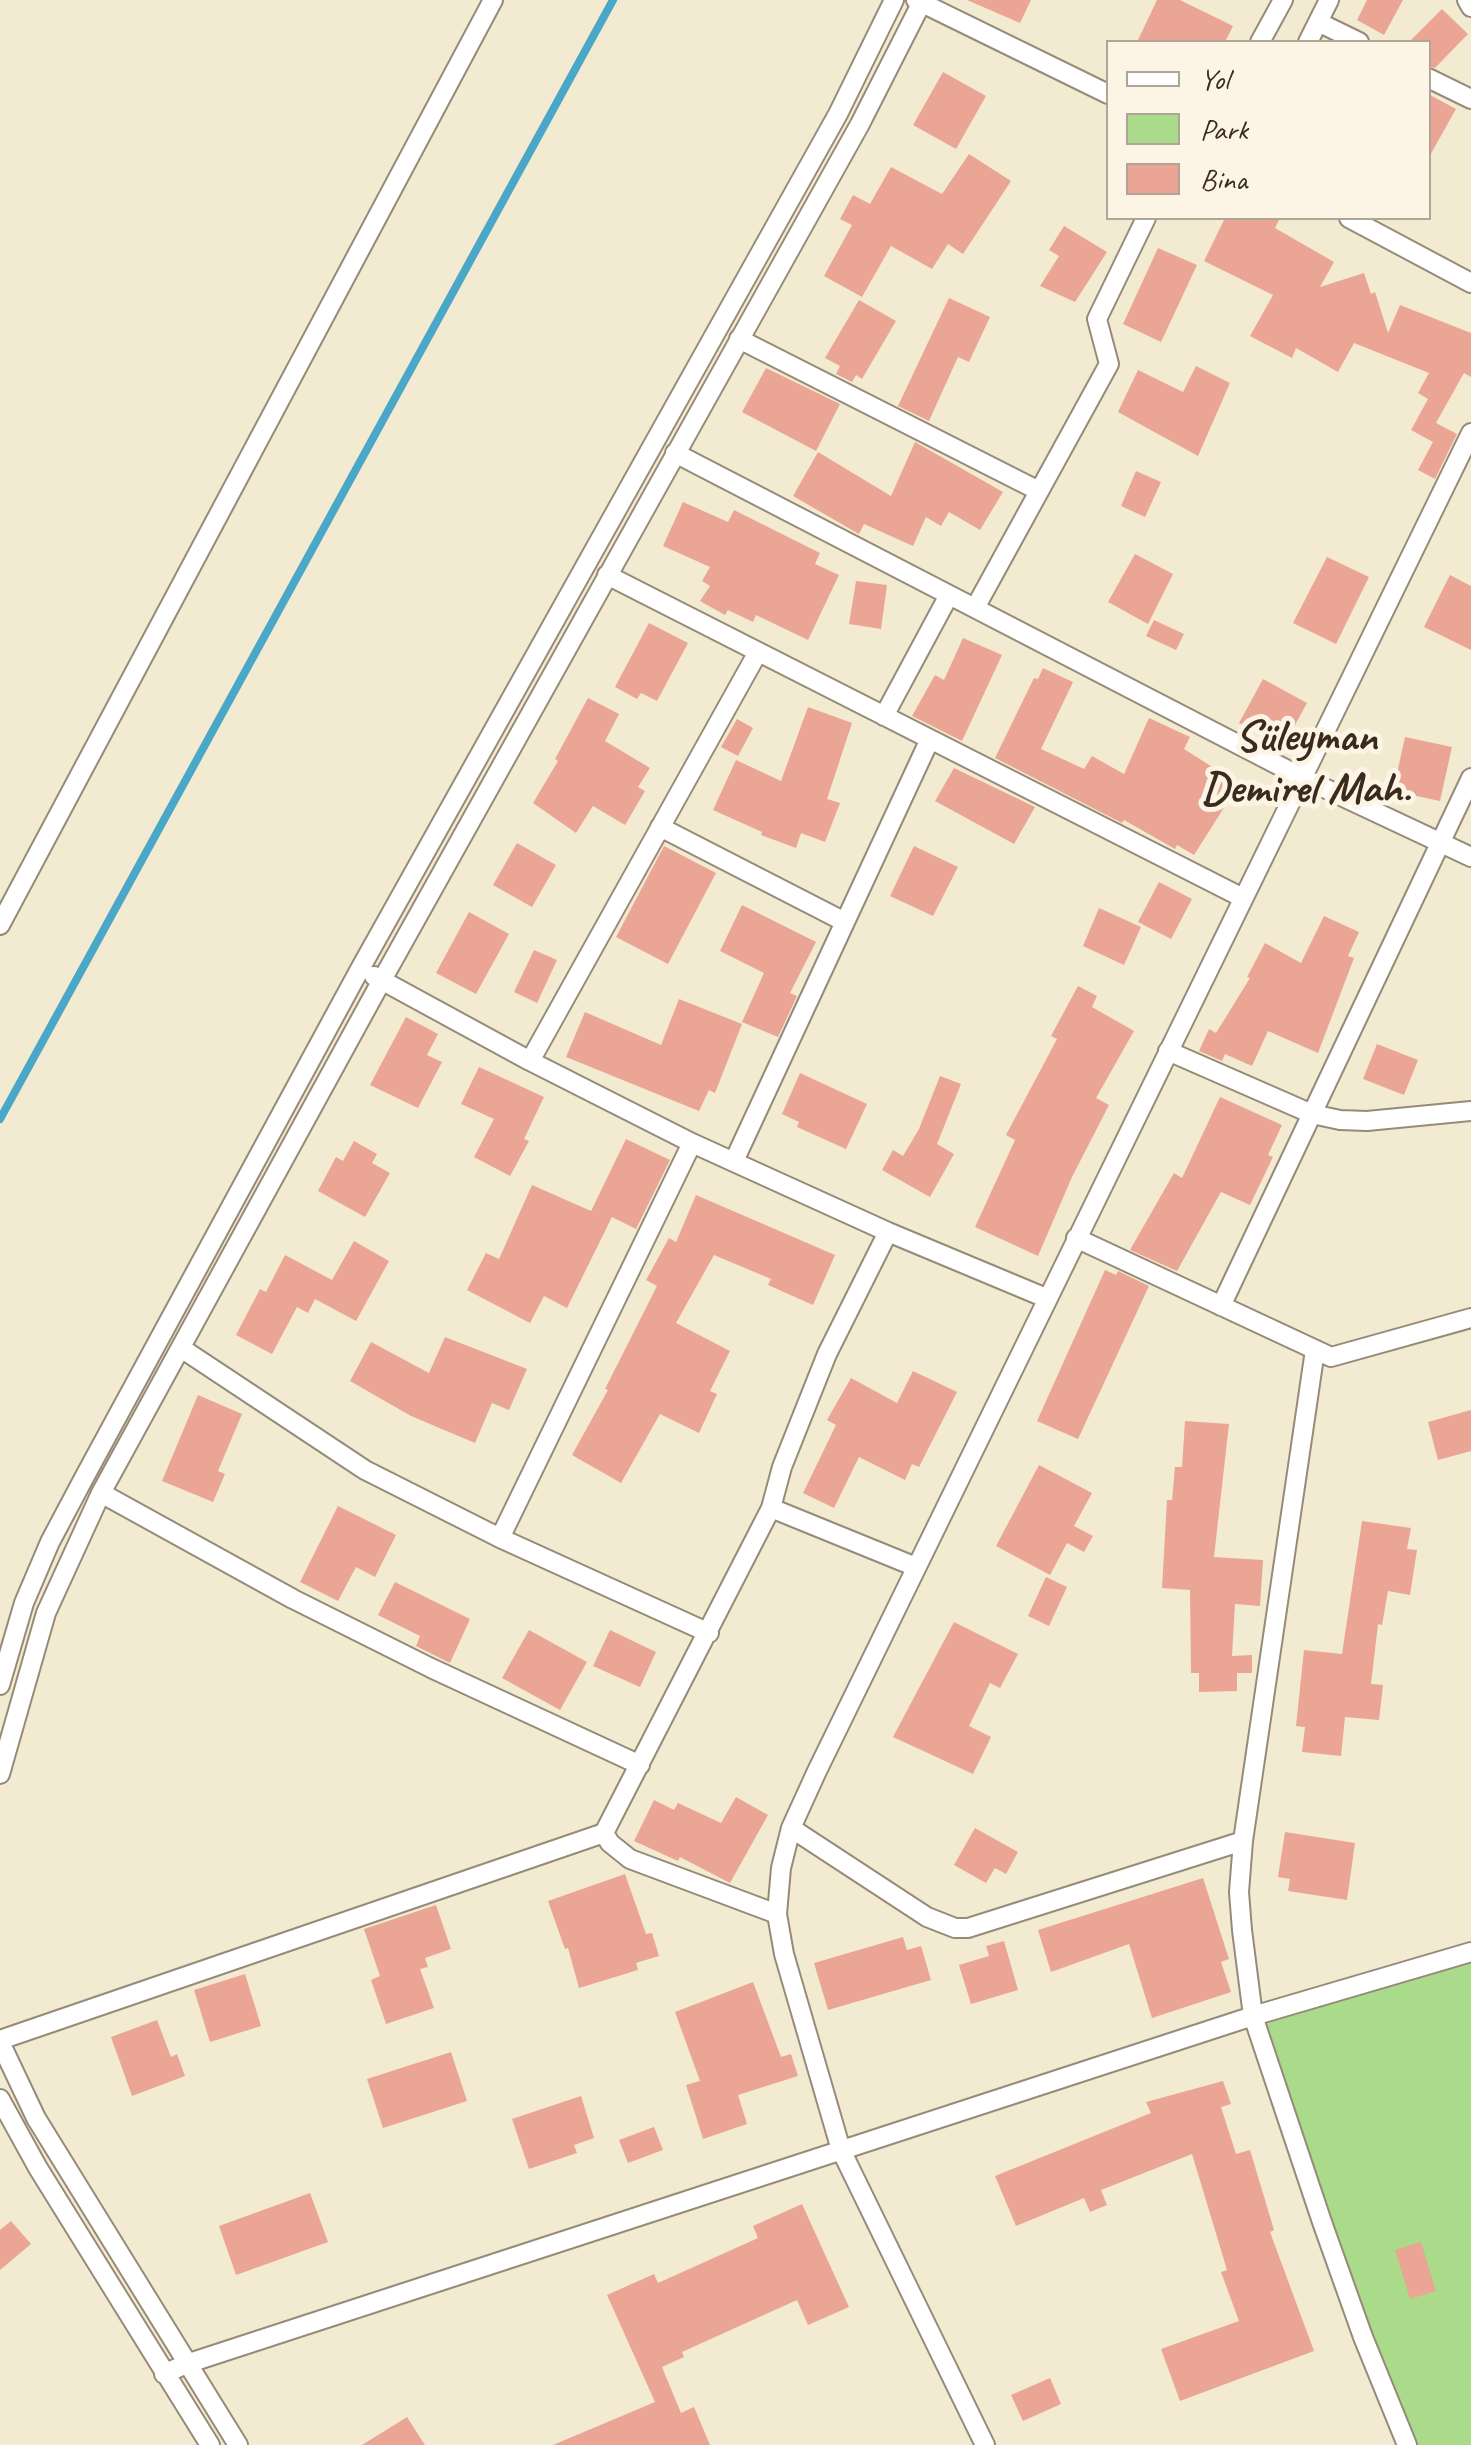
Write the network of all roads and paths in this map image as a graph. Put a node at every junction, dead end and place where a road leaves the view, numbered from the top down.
1 (493, 0) edge
2 (894, 0) edge
3 (1283, 0) edge
4 (1329, 0) edge
5 (1467, 0) edge
6 (920, 1) edge
7 (1471, 7) edge
8 (1318, 22) junction
9 (1261, 40) edge
10 (1309, 40) edge
11 (1355, 40) edge
12 (1431, 79) edge
13 (1106, 93) edge
14 (1471, 99) edge
15 (1145, 220) edge
16 (1353, 220) edge
17 (1471, 282) edge
18 (739, 340) junction
19 (1471, 432) edge
20 (674, 454) junction
21 (1039, 491) junction
22 (608, 575) junction
23 (949, 595) junction
24 (975, 608) junction
25 (758, 652) junction
26 (884, 716) junction
27 (930, 740) junction
28 (1302, 778) junction
29 (1471, 778) edge
30 (660, 827) junction
31 (1440, 844) junction
32 (1471, 857) edge
33 (1243, 898) junction
34 (843, 921) junction
35 (0, 925) edge
36 (360, 968) junction
37 (382, 980) junction
38 (1168, 1051) junction
39 (530, 1061) junction
40 (1471, 1111) edge
41 (1312, 1114) junction
42 (692, 1143) junction
43 (734, 1162) junction
44 (888, 1232) junction
45 (1076, 1238) junction
46 (1046, 1298) junction
47 (1221, 1306) junction
48 (1471, 1318) edge
49 (181, 1348) junction
50 (1315, 1350) junction
51 (102, 1494) junction
52 (771, 1508) junction
53 (500, 1538) junction
54 (916, 1567) junction
55 (709, 1633) junction
56 (0, 1686) edge
57 (640, 1764) junction
58 (0, 1774) edge
59 (791, 1828) junction
60 (604, 1833) junction
61 (1243, 1841) junction
62 (776, 1914) junction
63 (1471, 1952) edge
64 (1253, 2016) junction
65 (0, 2041) edge
66 (0, 2098) edge
67 (841, 2150) junction
68 (186, 2364) junction
69 (164, 2374) junction
70 (210, 2445) edge
71 (238, 2445) edge
72 (985, 2445) edge
73 (1407, 2445) edge

1 - 35 street
2 - 36 street
3 - 9 street
4 - 8 street
5 - 7 street
6 - 13 street
6 - 18 street
8 - 10 street
8 - 11 street
12 - 14 street
15 - 21 street
16 - 17 street
18 - 20 street
18 - 21 street
19 - 28 street
20 - 22 street
20 - 23 street
21 - 24 street
22 - 25 street
22 - 37 street
23 - 24 street
23 - 26 street
24 - 28 street
25 - 26 street
25 - 30 street
26 - 27 street
27 - 33 street
27 - 34 street
28 - 31 street
28 - 33 street
29 - 31 street
30 - 34 street
30 - 39 street
31 - 32 street
31 - 41 street
33 - 38 street
34 - 43 street
36 - 37 street
36 - 56 street
37 - 39 street
37 - 49 street
38 - 41 street
38 - 45 street
39 - 42 street
40 - 41 street
41 - 47 street
42 - 43 street
42 - 53 street
43 - 44 street
44 - 46 street
44 - 52 street
45 - 46 street
45 - 47 street
46 - 54 street
47 - 50 street
48 - 50 street
49 - 51 street
49 - 53 street
50 - 61 street
51 - 57 street
51 - 58 street
52 - 54 street
52 - 55 street
53 - 55 street
54 - 59 street
55 - 57 street
57 - 60 street
59 - 61 street
59 - 62 street
60 - 62 street
60 - 65 street
61 - 64 street
62 - 67 street
63 - 64 street
64 - 67 street
64 - 73 street
65 - 68 street
66 - 69 street
67 - 68 street
67 - 72 street
68 - 69 street
68 - 71 street
69 - 70 street

